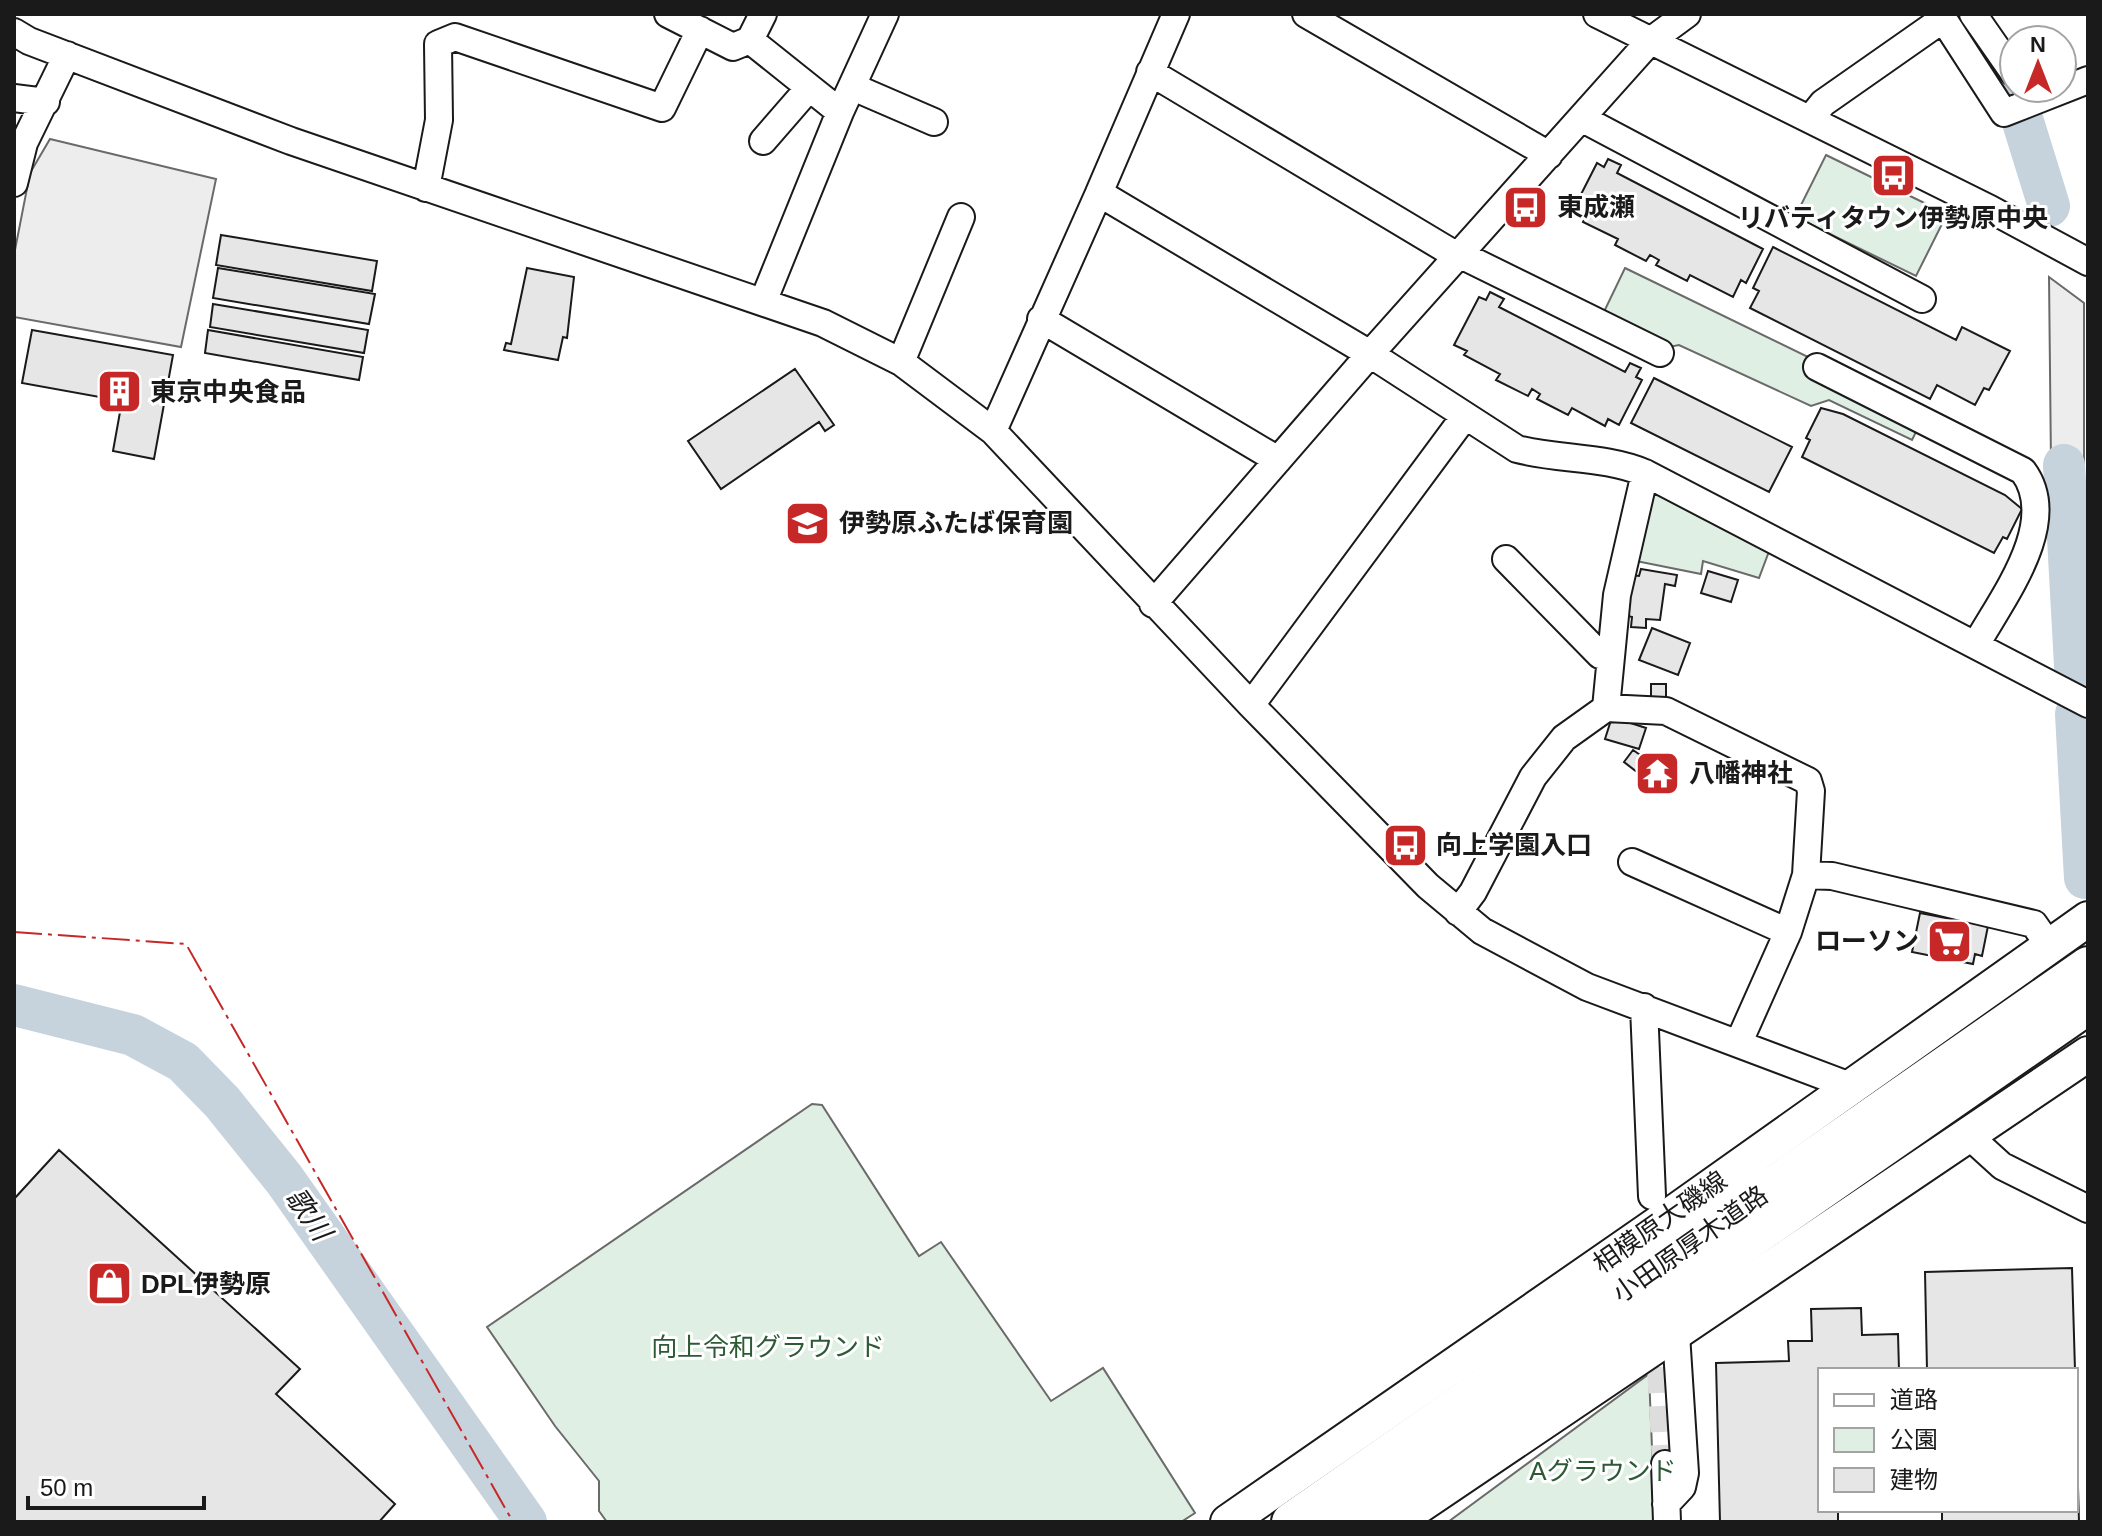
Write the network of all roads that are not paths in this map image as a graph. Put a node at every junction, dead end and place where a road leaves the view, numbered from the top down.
1 (668, 14) edge
2 (763, 14) edge
3 (885, 14) edge
4 (1176, 14) edge
5 (1306, 14) edge
6 (1597, 14) edge
7 (1687, 14) edge
8 (1973, 14) edge
9 (1942, 16) edge
10 (700, 30) junction
11 (14, 32) edge
12 (750, 40) junction
13 (1649, 42) junction
14 (1998, 50) edge
15 (67, 55) junction
16 (1150, 72) junction
17 (853, 87) junction
18 (809, 88) junction
19 (14, 98) edge
20 (46, 102) junction
21 (1998, 104) edge
22 (1998, 104) edge
23 (2018, 104) edge
24 (840, 112) junction
25 (1583, 119) junction
26 (1810, 119) junction
27 (934, 122) dead end
28 (763, 141) dead end
29 (1549, 155) junction
30 (14, 183) edge
31 (426, 188) junction
32 (1099, 193) junction
33 (961, 235) dead end
34 (1460, 256) junction
35 (2088, 262) edge
36 (1922, 299) dead end
37 (763, 302) junction
38 (1041, 319) junction
39 (1660, 353) dead end
40 (1370, 354) junction
41 (901, 362) junction
42 (1817, 367) dead end
43 (1465, 416) junction
44 (993, 431) junction
45 (1278, 460) junction
46 (1645, 473) junction
47 (1506, 559) dead end
48 (1153, 604) junction
49 (1977, 643) junction
50 (1610, 656) junction
51 (2088, 704) edge
52 (1251, 705) junction
53 (1606, 708) junction
54 (1640, 858) dead end
55 (1806, 875) junction
56 (1458, 912) junction
57 (2088, 919) edge
58 (1788, 932) junction
59 (2048, 944) junction
60 (2088, 966) edge
61 (2088, 1005) edge
62 (1644, 1007) junction
63 (1739, 1042) junction
64 (2088, 1054) edge
65 (1850, 1086) junction
66 (1969, 1136) junction
67 (1652, 1196) dead end
68 (2088, 1209) edge
69 (1676, 1334) junction
70 (1665, 1464) tunnel mouth
71 (1666, 1513) edge
72 (1228, 1522) edge
73 (1291, 1522) edge
74 (1343, 1522) edge
75 (1395, 1522) edge

1 - 10 street
2 - 12 street
3 - 17 street
4 - 16 street
5 - 29 street
6 - 13 street
7 - 13 street
8 - 14 street
9 - 22 street
9 - 26 street
10 - 12 street
10 - 31 street
11 - 15 street
12 - 18 street
13 - 25 street
13 - 26 street
15 - 20 street
15 - 31 street
16 - 32 street
16 - 34 street
17 - 24 street
17 - 27 street
18 - 24 street
18 - 28 street
19 - 20 street
20 - 30 street
21 - 23 street
24 - 37 street
25 - 29 street
25 - 36 street
26 - 35 street
29 - 34 street
31 - 37 street
32 - 38 street
32 - 40 street
33 - 41 street
34 - 39 street
34 - 40 street
37 - 41 street
38 - 44 street
38 - 45 street
40 - 43 street
40 - 45 street
41 - 44 street
42 - 49 street
43 - 46 street
43 - 52 street
44 - 48 street
45 - 48 street
46 - 49 street
46 - 50 street
47 - 50 street
48 - 52 street
49 - 51 street
50 - 53 street
52 - 56 street
53 - 55 street
53 - 56 street
54 - 58 street
55 - 58 street
55 - 59 street
56 - 62 street
57 - 59 main road, 相模原大磯線
58 - 63 street
59 - 65 main road, 相模原大磯線
60 - 73 highway, 小田原厚木道路
61 - 74 highway, 小田原厚木道路
62 - 63 street
62 - 67 street
63 - 65 street
64 - 66 main road
65 - 72 main road, 相模原大磯線
66 - 68 street
66 - 69 main road
69 - 71 street
69 - 75 main road
70 - 71 street

